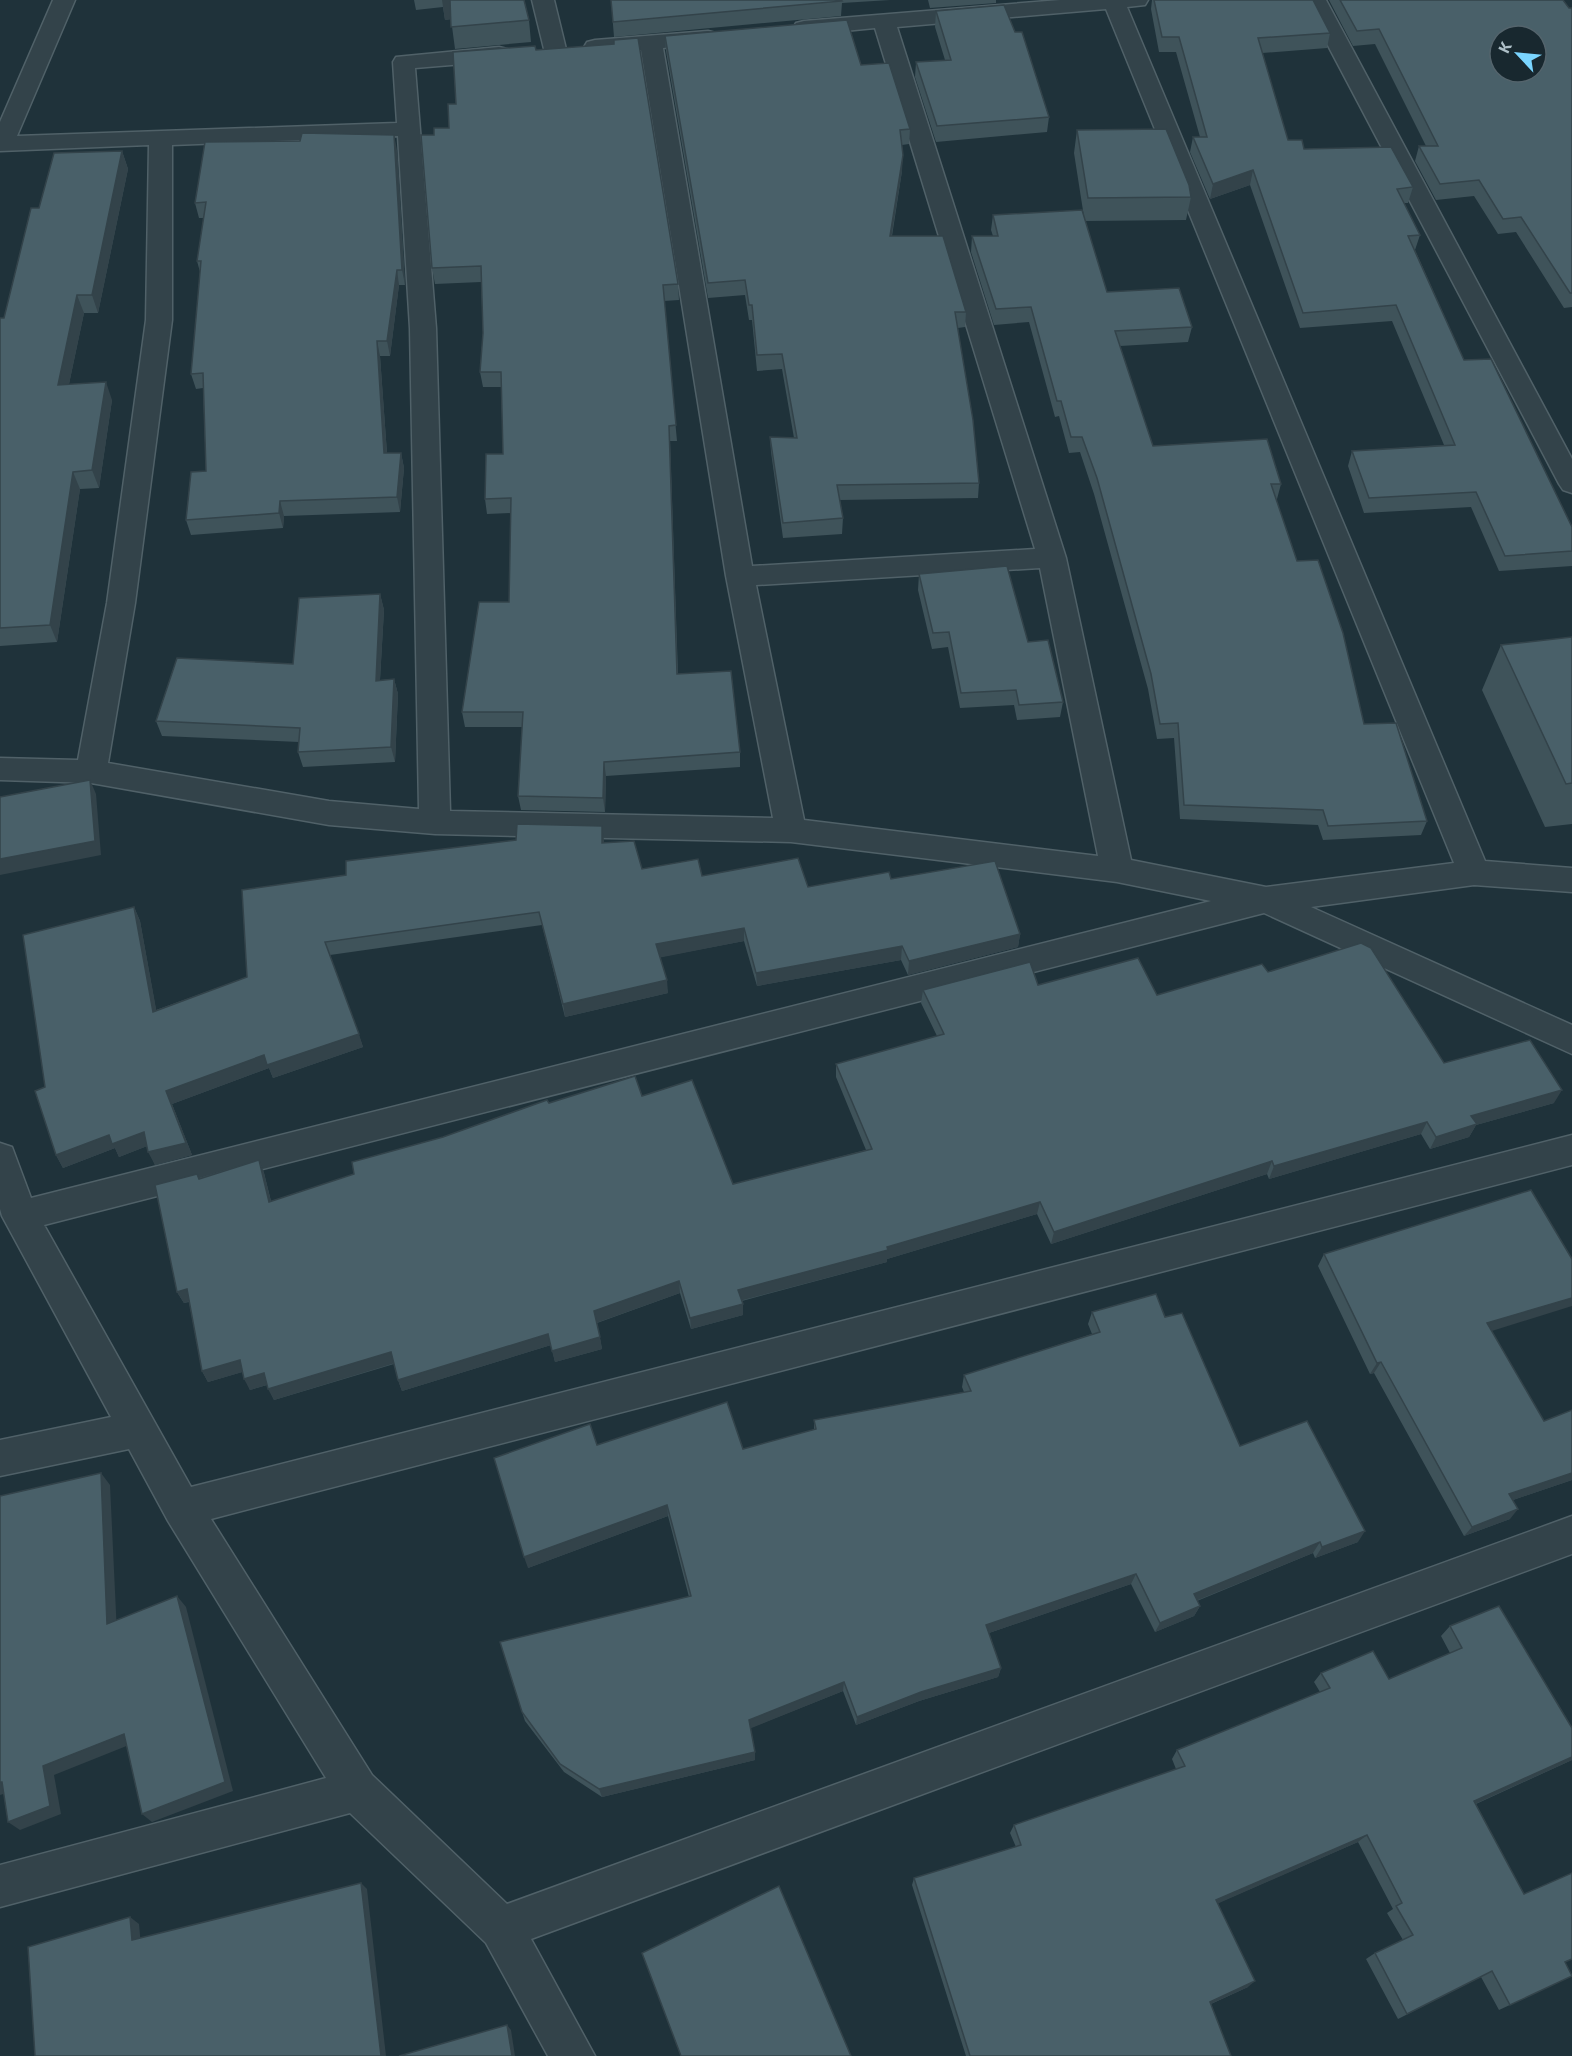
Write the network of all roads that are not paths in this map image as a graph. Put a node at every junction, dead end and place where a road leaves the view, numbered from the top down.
1 (64, 0) edge
2 (543, 0) edge
3 (1315, 0) edge
4 (1121, 1) edge
5 (884, 21) junction
6 (779, 31) edge
7 (733, 36) edge
8 (651, 44) junction
9 (555, 49) junction
10 (407, 129) junction
11 (161, 139) junction
12 (1, 144) edge
13 (1572, 484) edge
14 (1052, 558) junction
15 (740, 576) junction
16 (0, 769) edge
17 (91, 772) junction
18 (435, 822) junction
19 (790, 830) junction
20 (1117, 870) junction
21 (1474, 873) junction
22 (1572, 880) edge
23 (1266, 900) junction
24 (1572, 1040) edge
25 (1572, 1150) edge
26 (0, 1158) edge
27 (20, 1216) junction
28 (139, 1430) junction
29 (0, 1458) edge
30 (182, 1508) junction
31 (1572, 1535) edge
32 (357, 1790) junction
33 (0, 1886) edge
34 (501, 1928) junction
35 (573, 2056) edge

1 - 12 street
2 - 9 street
3 - 13 street
4 - 5 street
4 - 21 street
5 - 6 street
5 - 14 street
7 - 8 street
8 - 9 street
8 - 15 street
9 - 10 street
10 - 11 street
10 - 18 street
11 - 12 street
11 - 17 street
14 - 15 street
14 - 20 street
15 - 19 street
16 - 17 street
17 - 18 street
18 - 19 street
19 - 20 street
20 - 23 street
21 - 22 street
21 - 23 street
23 - 24 street
23 - 27 street
25 - 30 street
26 - 27 street
27 - 28 street
28 - 29 street
28 - 30 street
30 - 32 street
31 - 34 street
32 - 33 street
32 - 34 street
34 - 35 street

